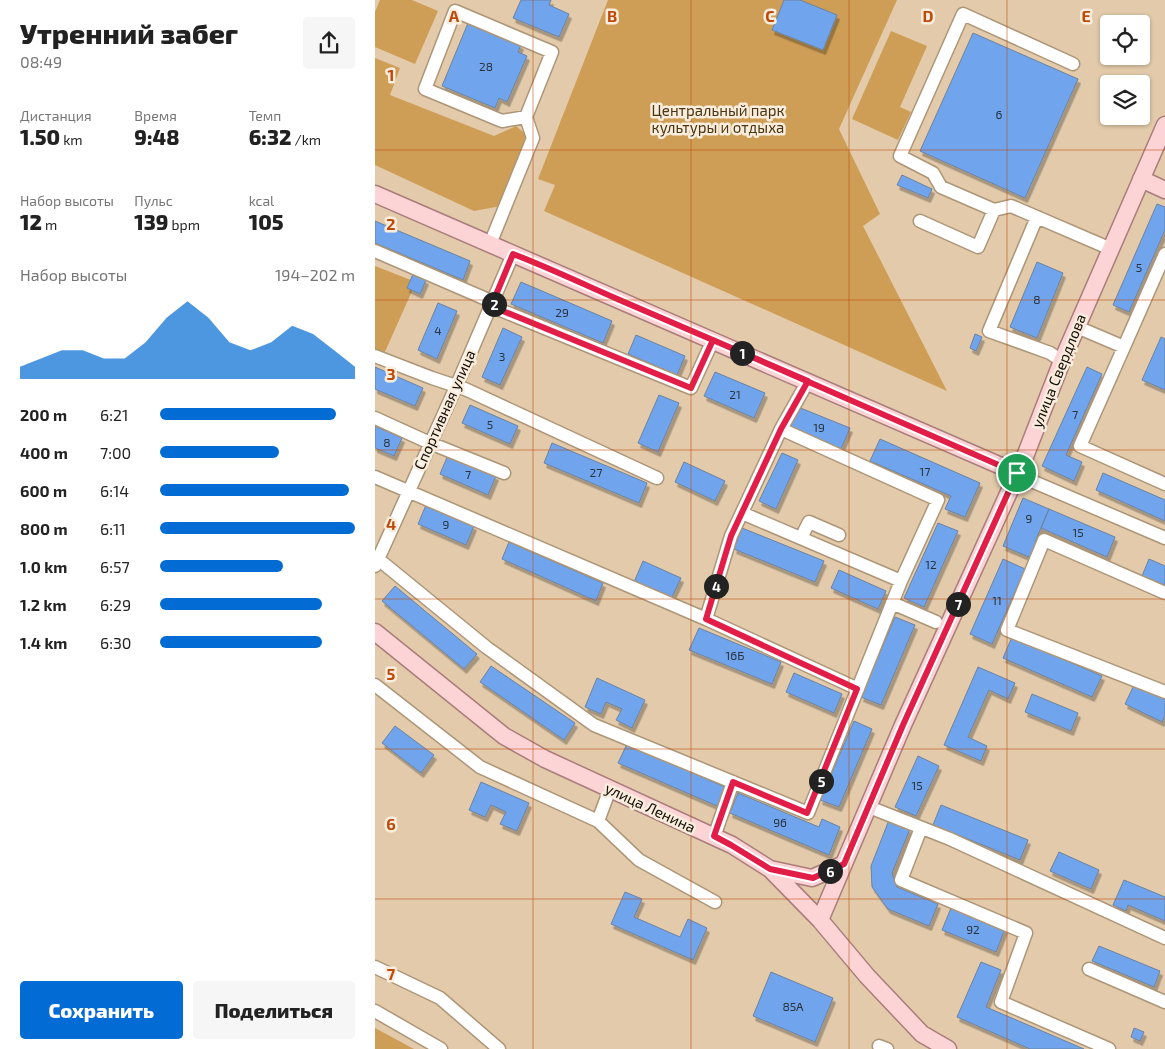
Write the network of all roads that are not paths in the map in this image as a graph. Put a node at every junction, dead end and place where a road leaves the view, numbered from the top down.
1 (1073, 64) dead end
2 (526, 117) junction
3 (1165, 125) edge
4 (1141, 179) junction
5 (1165, 190) edge
6 (375, 194) edge
7 (995, 210) junction
8 (1037, 217) junction
9 (920, 221) dead end
10 (490, 244) junction
11 (1111, 249) junction
12 (375, 251) edge
13 (513, 254) junction
14 (1165, 254) edge
15 (493, 302) junction
16 (1077, 327) junction
17 (713, 340) junction
18 (1124, 347) junction
19 (375, 356) edge
20 (1062, 361) junction
21 (808, 381) junction
22 (457, 387) junction
23 (375, 418) edge
24 (781, 429) junction
25 (431, 443) junction
26 (505, 473) dead end
27 (1017, 473) junction
28 (375, 477) edge
29 (657, 478) dead end
30 (1165, 484) edge
31 (408, 492) junction
32 (742, 513) junction
33 (839, 535) dead end
34 (801, 538) junction
35 (1165, 538) edge
36 (376, 562) edge
37 (901, 581) junction
38 (1165, 593) edge
39 (892, 603) junction
40 (706, 619) junction
41 (936, 622) dead end
42 (375, 632) edge
43 (375, 685) edge
44 (857, 689) junction
45 (1165, 692) edge
46 (733, 782) junction
47 (610, 789) junction
48 (869, 807) junction
49 (597, 821) junction
50 (921, 828) junction
51 (714, 836) junction
52 (844, 864) junction
53 (770, 869) junction
54 (715, 902) dead end
55 (820, 920) junction
56 (1165, 938) edge
57 (375, 967) edge
58 (1089, 969) dead end
59 (1165, 1002) edge
60 (375, 1011) edge
61 (441, 1049) edge
62 (499, 1049) edge
63 (948, 1049) edge
64 (1109, 1049) edge

1 - 7 street
2 - 2 street
2 - 10 street
3 - 4 main road, улица Свердлова
4 - 5 main road
4 - 11 main road, улица Свердлова
6 - 10 main road
7 - 8 street
7 - 9 street
8 - 11 street
8 - 20 street
10 - 13 main road
11 - 16 main road, улица Свердлова
12 - 15 street
13 - 15 street, Спортивная улица
13 - 17 main road
14 - 18 street
15 - 17 street
15 - 22 street, Спортивная улица
16 - 18 street
16 - 20 main road, улица Свердлова
17 - 21 main road
18 - 30 street
19 - 22 street
20 - 27 main road, улица Свердлова
21 - 24 street
21 - 27 main road
22 - 25 street, Спортивная улица
22 - 29 street
23 - 25 street
24 - 32 street
24 - 37 street
25 - 26 street
25 - 31 street, Спортивная улица
27 - 35 street
27 - 48 main road, улица Свердлова
28 - 31 street
31 - 36 street, Спортивная улица
31 - 40 street
32 - 34 street
32 - 40 street
33 - 34 street
34 - 37 street
36 - 46 street
37 - 39 street
38 - 45 street
39 - 41 street
39 - 44 street
40 - 44 street
42 - 47 main road, улица Ленина
43 - 49 street
44 - 46 street
46 - 51 street
47 - 49 street
47 - 51 main road, улица Ленина
48 - 50 street
48 - 52 main road, улица Свердлова
49 - 54 street
50 - 56 street
50 - 64 street
51 - 53 main road, улица Ленина
52 - 53 main road
52 - 55 main road, улица Свердлова
53 - 55 main road, улица Ленина
55 - 63 main road, улица Ленина
57 - 62 street
58 - 59 street
60 - 61 street

